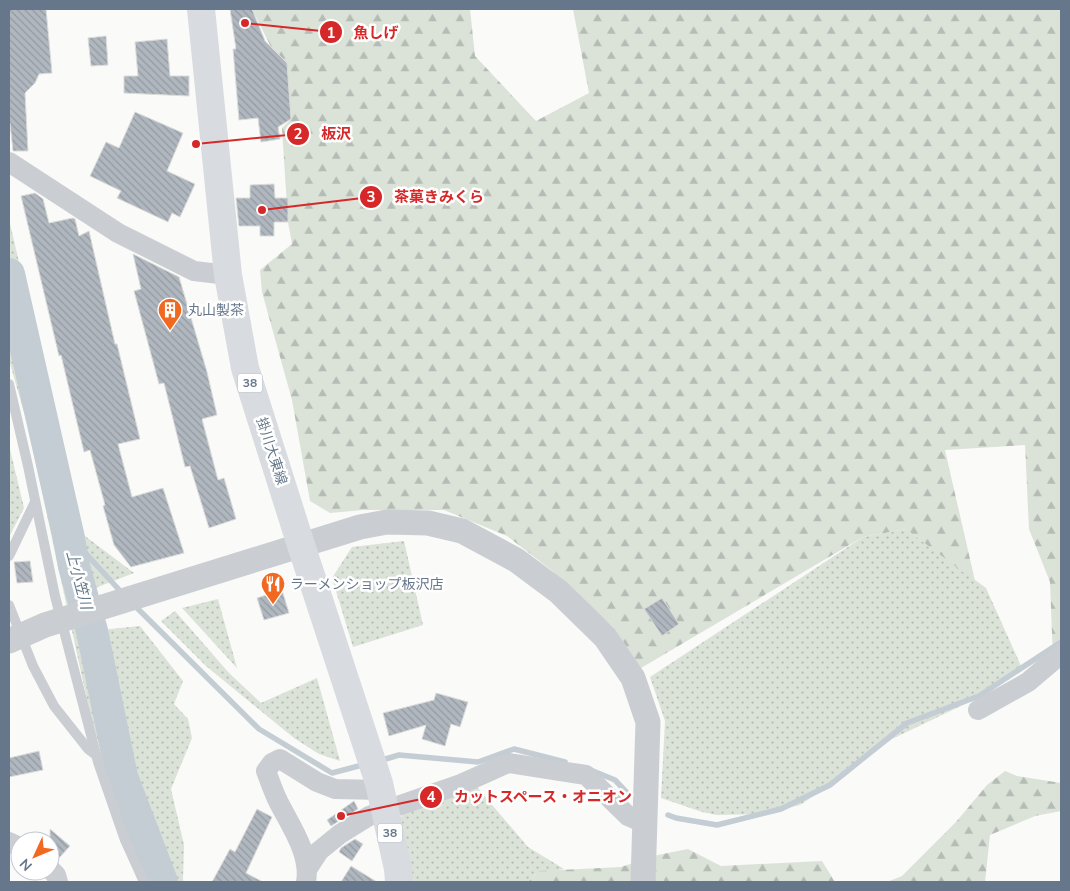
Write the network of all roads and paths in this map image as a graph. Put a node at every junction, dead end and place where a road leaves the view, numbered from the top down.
1 (201, 9) edge
2 (9, 162) edge
3 (228, 275) junction
4 (9, 384) edge
5 (36, 502) junction
6 (301, 545) junction
7 (9, 556) edge
8 (9, 605) edge
9 (9, 641) edge
10 (1061, 654) edge
11 (978, 710) dead end
12 (96, 755) junction
13 (382, 795) junction
14 (644, 824) junction
15 (307, 875) edge
16 (144, 882) edge
17 (398, 882) edge
18 (642, 882) edge

1 - 3 main road, 掛川大東線 / 38
2 - 3 street
3 - 6 main road, 掛川大東線 / 38
4 - 5 lane
5 - 7 lane
5 - 12 lane
6 - 9 street
6 - 13 main road, 掛川大東線 / 38
6 - 14 street
8 - 12 lane
10 - 11 street
12 - 16 lane
13 - 14 street
13 - 15 street
13 - 15 street
13 - 17 main road, 掛川大東線 / 38
14 - 18 street

